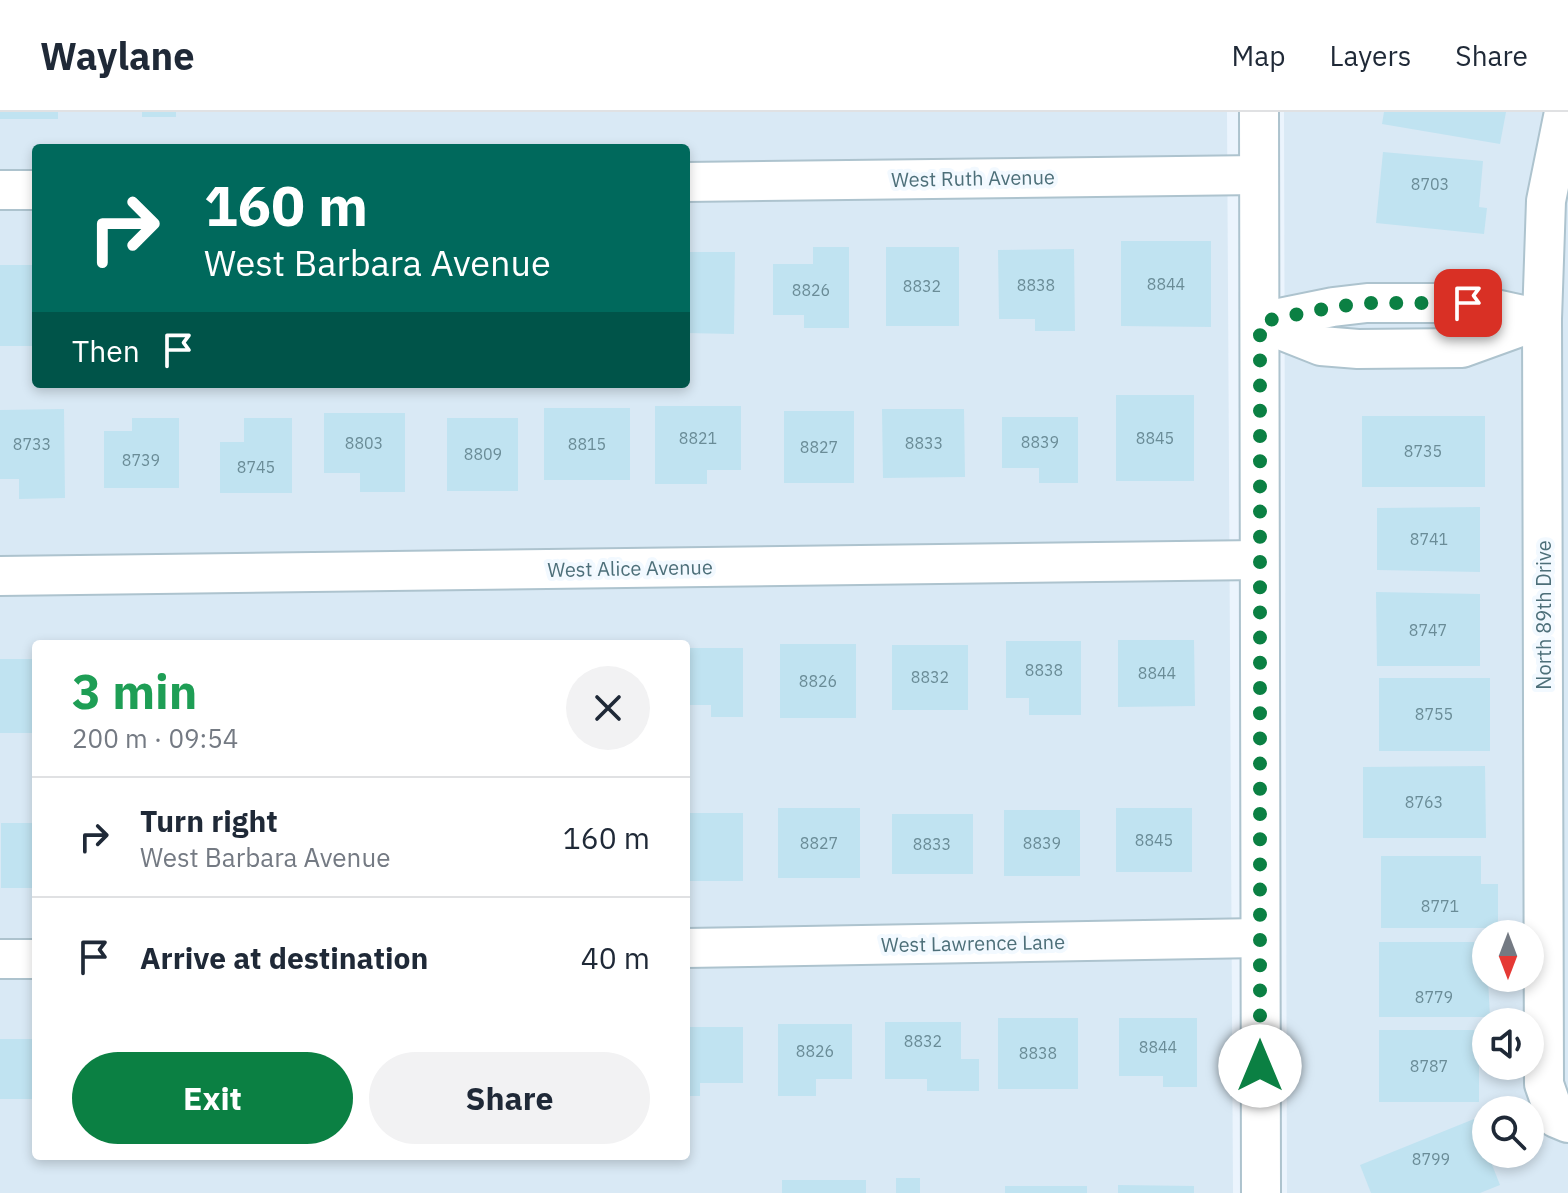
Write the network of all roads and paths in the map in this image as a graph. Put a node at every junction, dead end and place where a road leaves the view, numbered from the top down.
1 (1259, 112) edge
2 (1564, 112) edge
3 (1259, 175) junction
4 (690, 182) edge
5 (0, 190) edge
6 (32, 190) edge
7 (1411, 303) junction
8 (1542, 319) junction
9 (1260, 322) junction
10 (1412, 348) junction
11 (1259, 560) junction
12 (0, 576) edge
13 (1556, 643) edge
14 (1259, 938) junction
15 (690, 948) edge
16 (0, 959) edge
17 (32, 959) edge
18 (1562, 1120) edge
19 (1261, 1193) edge

1 - 3 street
2 - 8 street, North 89th Drive
3 - 4 street, West Ruth Avenue
3 - 9 street
5 - 6 street
7 - 8 street
7 - 9 street
7 - 10 street
8 - 10 street
8 - 13 street, North 89th Drive
9 - 10 street
9 - 11 street
11 - 12 street, West Alice Avenue
11 - 14 street
13 - 18 street, North 89th Drive
14 - 15 street, West Lawrence Lane
14 - 19 street
16 - 17 street

